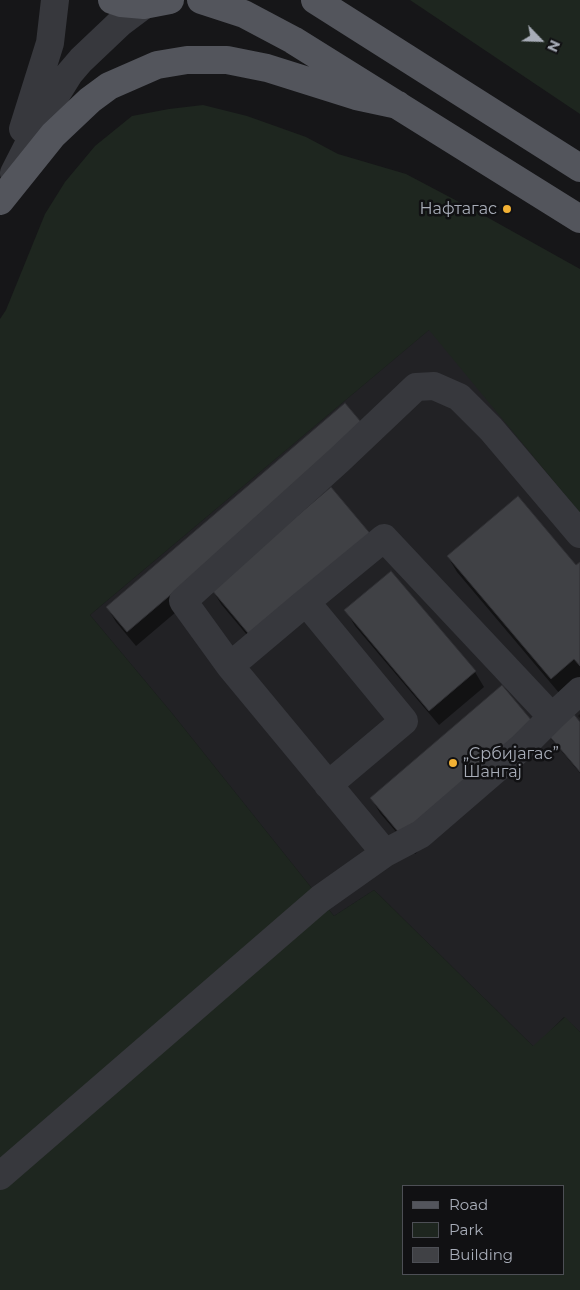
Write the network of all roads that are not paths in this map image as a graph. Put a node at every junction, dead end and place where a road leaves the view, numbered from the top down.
1 (55, 0) edge
2 (112, 0) edge
3 (200, 0) edge
4 (315, 0) edge
5 (157, 2) edge
6 (398, 105) junction
7 (580, 168) edge
8 (0, 201) edge
9 (580, 219) edge
10 (580, 534) edge
11 (306, 602) junction
12 (230, 666) junction
13 (580, 691) edge
14 (552, 716) junction
15 (328, 785) junction
16 (385, 853) junction
17 (0, 1176) edge

1 - 8 street
2 - 5 main road
3 - 6 main road
4 - 7 main road
5 - 8 street
6 - 8 main road
6 - 9 main road
10 - 12 street
11 - 12 street
11 - 14 street
11 - 15 street
12 - 15 street
13 - 14 street
14 - 16 street
15 - 16 street
16 - 17 street

